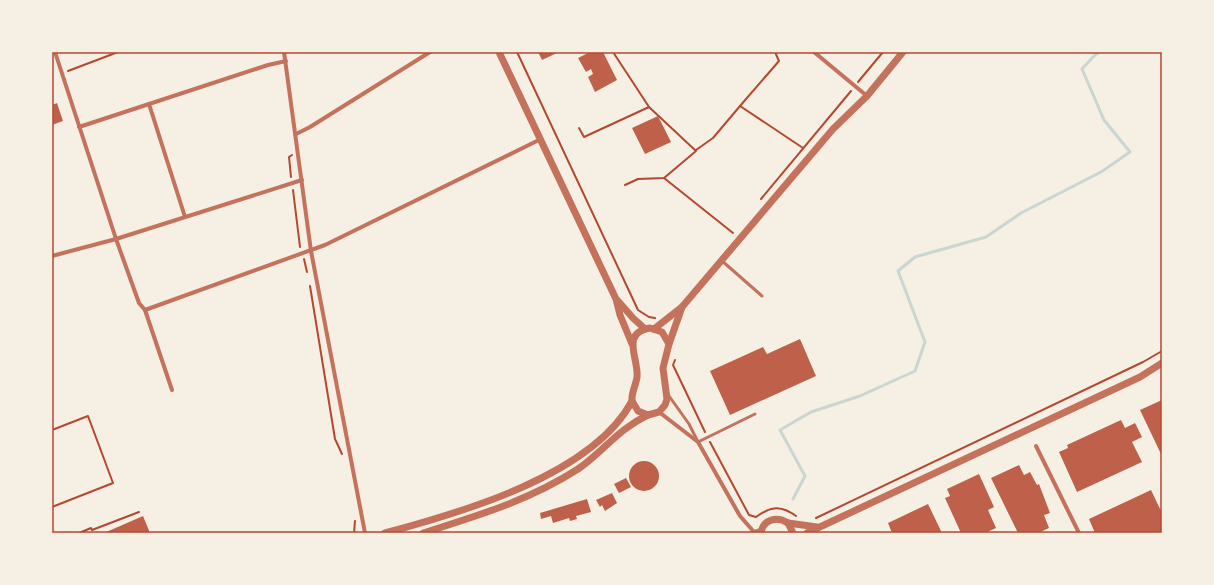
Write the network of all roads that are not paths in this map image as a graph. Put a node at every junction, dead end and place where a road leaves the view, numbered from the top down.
1 (55, 52) edge
2 (284, 52) edge
3 (430, 52) edge
4 (499, 52) edge
5 (814, 52) edge
6 (903, 52) edge
7 (286, 61) junction
8 (866, 96) junction
9 (150, 104) junction
10 (79, 126) junction
11 (296, 134) junction
12 (541, 139) junction
13 (302, 180) junction
14 (185, 217) junction
15 (116, 239) junction
16 (311, 250) junction
17 (52, 256) edge
18 (721, 260) junction
19 (762, 296) dead end
20 (616, 299) junction
21 (682, 307) junction
22 (145, 310) junction
23 (645, 329) junction
24 (654, 329) junction
25 (632, 344) junction
26 (669, 344) junction
27 (1162, 363) edge
28 (172, 390) dead end
29 (667, 392) junction
30 (632, 401) junction
31 (659, 412) junction
32 (755, 414) dead end
33 (648, 415) junction
34 (698, 442) junction
35 (1036, 446) dead end
36 (788, 523) junction
37 (818, 527) junction
38 (761, 531) edge
39 (365, 533) edge
40 (384, 533) edge
41 (423, 533) edge
42 (793, 533) edge
43 (807, 533) edge
44 (1079, 533) edge

1 - 10 street
2 - 7 street
3 - 11 street
4 - 12 street
5 - 8 street
6 - 8 street
7 - 9 street
7 - 11 street
8 - 18 street
9 - 10 street
9 - 14 street
10 - 15 street
11 - 13 street
12 - 16 street
12 - 20 street
13 - 14 street
13 - 16 street
14 - 15 street
15 - 17 street
15 - 22 street
16 - 22 street
16 - 39 street
18 - 19 lane
18 - 21 street
20 - 23 street
20 - 25 street
21 - 24 street
21 - 26 street
22 - 28 street
23 - 24 street
23 - 25 street
24 - 26 street
25 - 30 street
26 - 29 street
27 - 37 street
29 - 31 street
29 - 34 lane
30 - 33 street
30 - 40 street
31 - 33 street
31 - 34 street
32 - 34 lane
33 - 41 street
34 - 38 street
35 - 44 street
36 - 37 street
36 - 38 street
36 - 42 street
37 - 43 street

